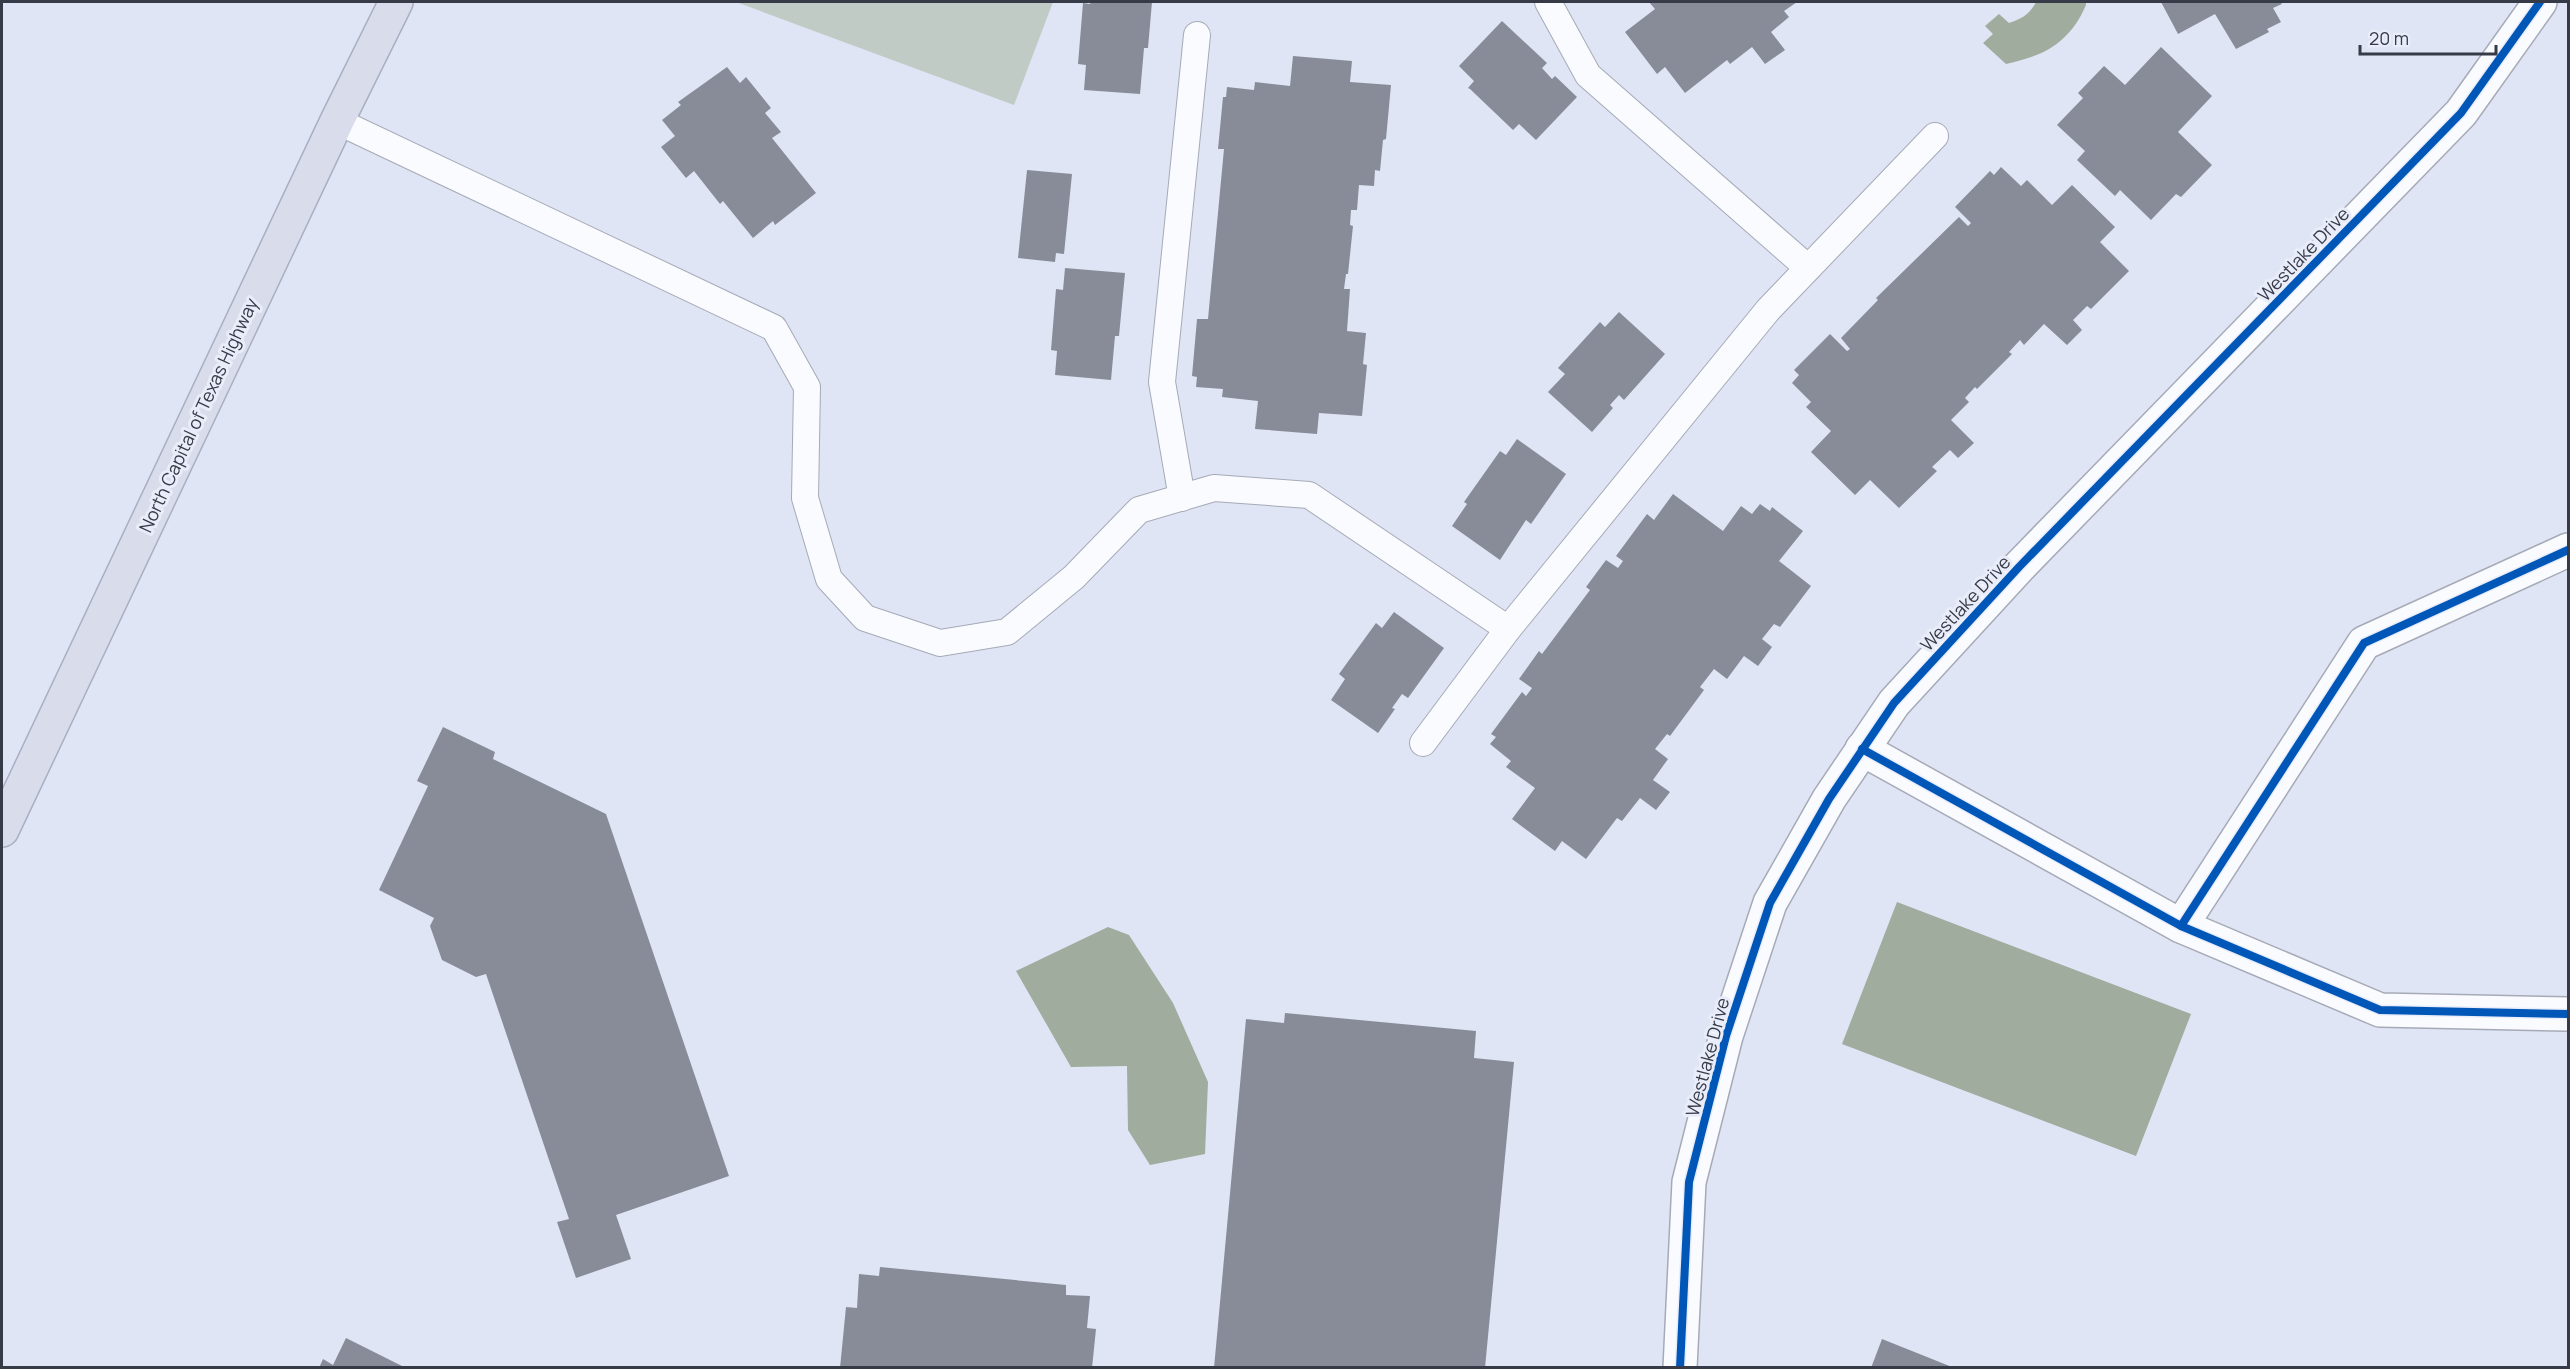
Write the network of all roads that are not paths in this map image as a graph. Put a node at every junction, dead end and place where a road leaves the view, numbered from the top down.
1 (396, 2) edge
2 (1548, 2) edge
3 (2540, 2) edge
4 (1197, 35) dead end
5 (337, 121) junction
6 (1935, 136) dead end
7 (1808, 268) junction
8 (1182, 498) junction
9 (2568, 550) edge
10 (1508, 628) junction
11 (1423, 742) dead end
12 (1862, 749) junction
13 (2, 830) edge
14 (2181, 927) junction
15 (2568, 1014) edge
16 (1680, 1368) edge

1 - 5 highway, North Capital of Texas Highway
2 - 7 lane
3 - 12 street, Westlake Drive
4 - 8 lane
5 - 8 lane
5 - 13 highway, North Capital of Texas Highway
6 - 7 lane
7 - 10 lane
8 - 10 lane
9 - 14 street
10 - 11 lane
12 - 14 street
12 - 16 street, Westlake Drive
14 - 15 street

